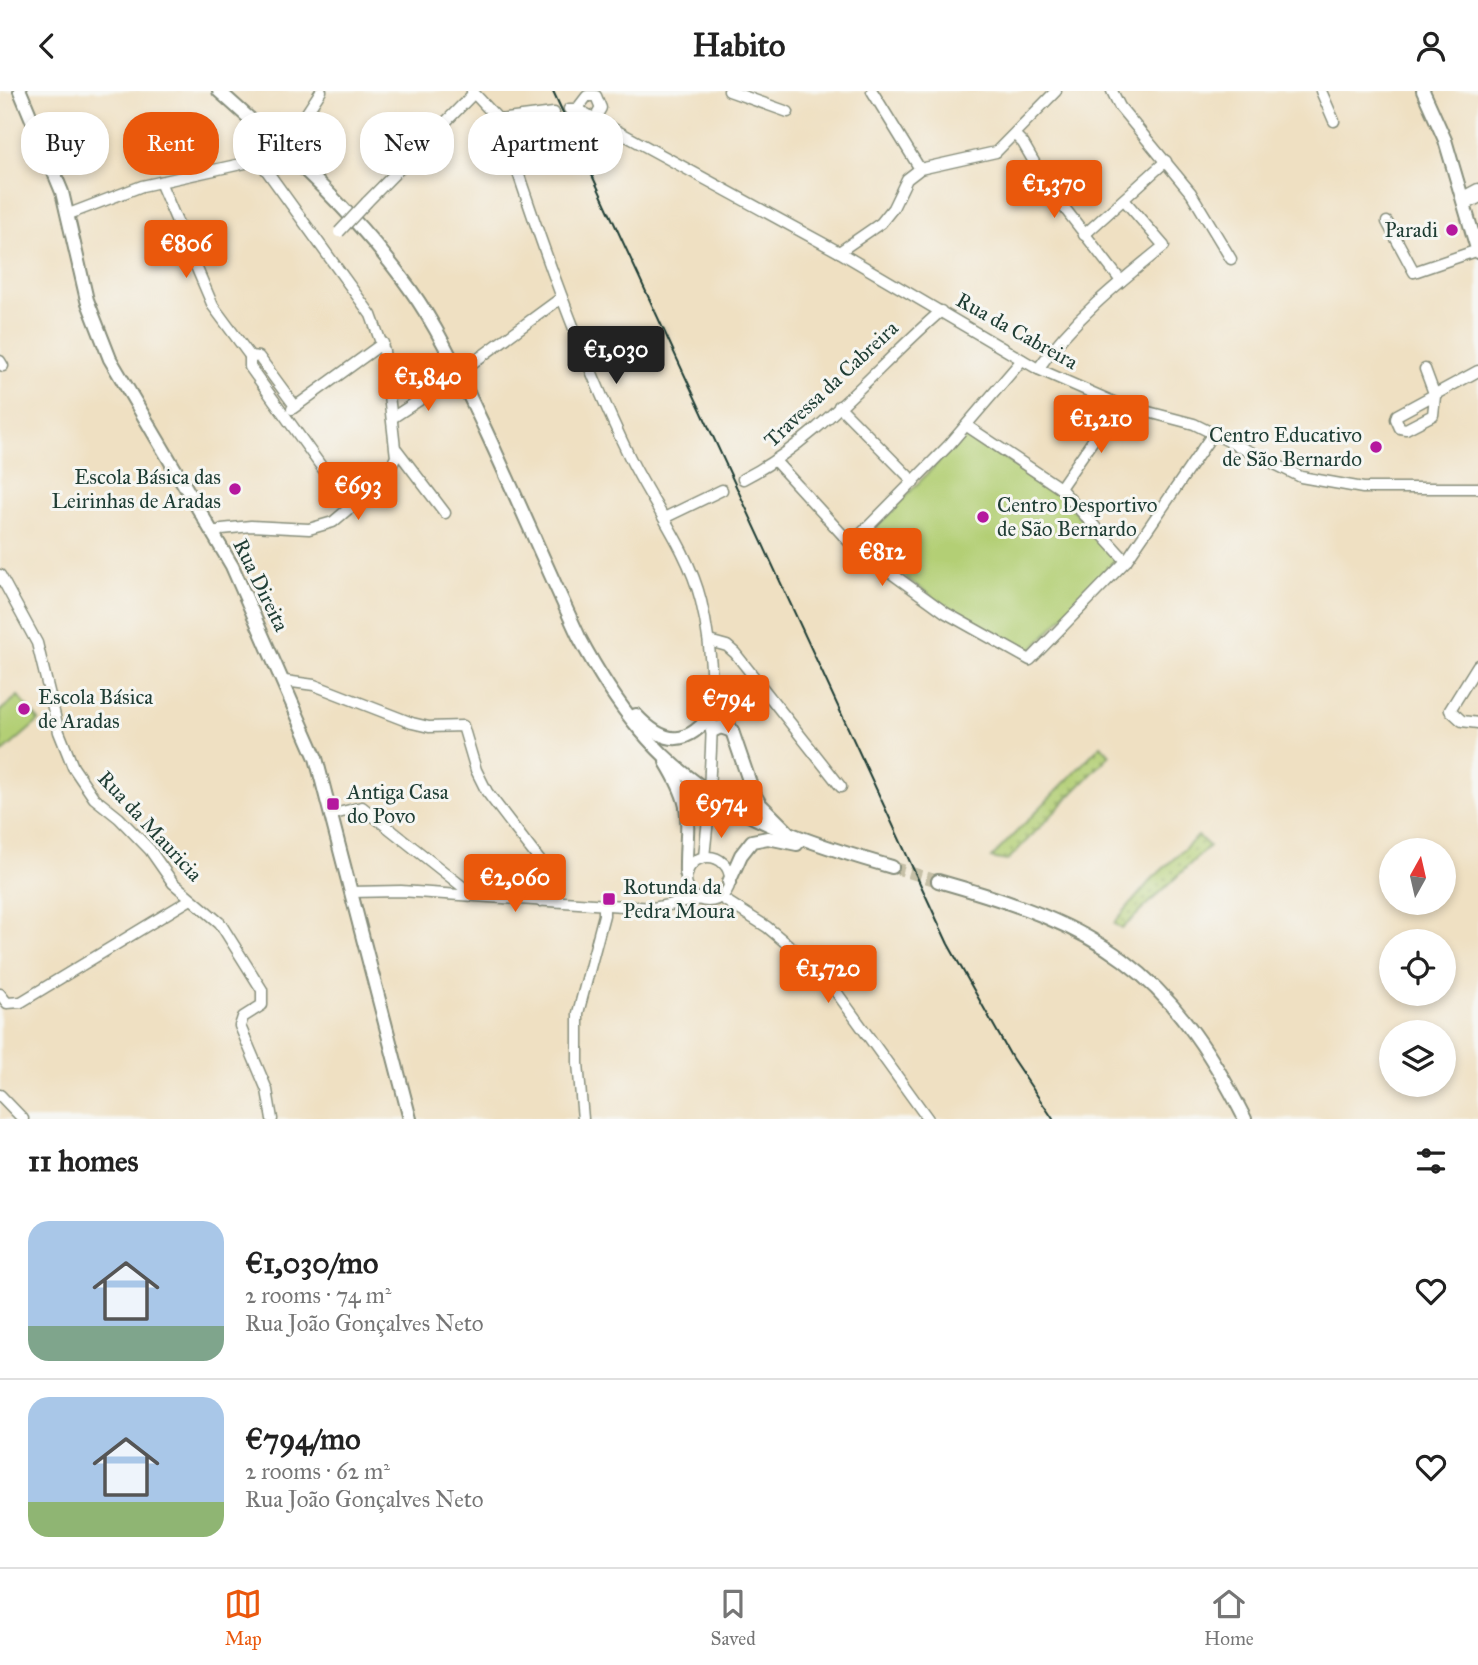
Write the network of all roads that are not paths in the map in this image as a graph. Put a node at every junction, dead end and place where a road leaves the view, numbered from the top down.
1 (20, 91) edge
2 (219, 91) edge
3 (321, 91) edge
4 (729, 91) edge
5 (872, 91) edge
6 (1056, 91) edge
7 (1112, 91) edge
8 (1321, 91) edge
9 (1423, 91) edge
10 (473, 92) edge
11 (595, 94) edge
12 (307, 112) edge
13 (490, 112) edge
14 (579, 112) edge
15 (599, 112) edge
16 (788, 112) dead end
17 (1334, 121) dead end
18 (1014, 135) junction
19 (623, 136) edge
20 (1167, 161) junction
21 (920, 169) junction
22 (518, 175) edge
23 (160, 182) junction
24 (1478, 189) edge
25 (1478, 198) edge
26 (1125, 201) junction
27 (1464, 201) junction
28 (69, 214) junction
29 (1387, 222) dead end
30 (1084, 235) junction
31 (323, 244) junction
32 (1478, 251) edge
33 (839, 253) junction
34 (1231, 259) dead end
35 (1121, 281) junction
36 (561, 298) junction
37 (941, 310) junction
38 (383, 343) junction
39 (250, 356) junction
40 (1022, 360) junction
41 (467, 367) dead end
42 (1038, 369) junction
43 (1425, 369) dead end
44 (1478, 371) edge
45 (447, 382) dead end
46 (1118, 404) junction
47 (295, 406) junction
48 (839, 406) junction
49 (285, 413) junction
50 (392, 418) junction
51 (967, 426) junction
52 (1214, 432) junction
53 (394, 445) junction
54 (776, 462) junction
55 (743, 479) dead end
56 (914, 482) junction
57 (1060, 488) junction
58 (1478, 488) edge
59 (722, 490) dead end
60 (351, 507) junction
61 (445, 513) dead end
62 (664, 518) junction
63 (217, 538) junction
64 (851, 544) junction
65 (1126, 561) junction
66 (0, 575) edge
67 (709, 641) junction
68 (1478, 665) edge
69 (599, 674) junction
70 (285, 681) junction
71 (714, 705) junction
72 (1478, 723) edge
73 (732, 731) junction
74 (708, 733) junction
75 (660, 753) junction
76 (841, 787) dead end
77 (330, 815) junction
78 (793, 837) junction
79 (836, 851) junction
80 (704, 857) junction
81 (892, 867) tunnel mouth
82 (686, 873) junction
83 (938, 881) tunnel mouth
84 (729, 882) junction
85 (688, 888) junction
86 (351, 892) junction
87 (474, 895) junction
88 (720, 897) junction
89 (191, 899) junction
90 (700, 899) junction
91 (540, 901) junction
92 (604, 905) junction
93 (676, 905) junction
94 (0, 994) edge
95 (0, 1095) edge
96 (23, 1119) edge
97 (272, 1119) edge
98 (410, 1119) edge
99 (583, 1119) edge
100 (929, 1119) edge
101 (1245, 1119) edge

1 - 28 main road, Rua Direita
2 - 69 main road
3 - 12 street
4 - 16 street
5 - 21 street
6 - 18 street
7 - 20 street
8 - 17 street
9 - 27 main road
10 - 13 street
10 - 31 street, bridge
11 - 14 street, Rua da Cabreira
11 - 15 street
18 - 21 street
18 - 30 street
19 - 33 street, Rua da Cabreira
20 - 26 street
20 - 34 street
21 - 33 street
22 - 36 street
23 - 28 street
23 - 31 street
23 - 39 street
24 - 27 street
25 - 27 street
26 - 30 street
26 - 35 street
27 - 32 main road
28 - 63 main road, Rua Direita
29 - 32 street
30 - 35 street
31 - 38 street
33 - 37 street, Rua da Cabreira
35 - 42 street
36 - 41 street
36 - 62 street
37 - 40 street, Rua da Cabreira
37 - 48 street, Travessa da Cabreira
38 - 47 street
38 - 50 street
39 - 47 street
39 - 49 street
40 - 42 street, Rua da Cabreira
40 - 51 street
42 - 46 street, Rua da Cabreira
43 - 44 street
45 - 50 street
46 - 52 street, Rua da Cabreira
46 - 57 street
47 - 49 street
48 - 54 street, Travessa da Cabreira
48 - 56 street
49 - 60 street
50 - 53 street
51 - 56 street
51 - 57 street
52 - 58 street, Rua da Cabreira
52 - 65 street
53 - 60 street
53 - 61 street
54 - 55 street, Travessa da Cabreira
54 - 64 street
56 - 64 street
57 - 65 street
59 - 62 street
60 - 63 street
62 - 67 street
63 - 70 main road, Rua Direita
64 - 65 street
66 - 89 street, Rua da Mauricia
67 - 71 street
67 - 76 street
68 - 72 street
69 - 74 main road
69 - 75 main road
70 - 77 main road, Rua Direita
70 - 91 street
71 - 73 main road
71 - 74 main road
73 - 74 main road
73 - 78 main road
74 - 80 street, bridge
75 - 78 main road
75 - 82 main road
77 - 86 main road, Rua Direita
77 - 87 street
78 - 79 main road
79 - 81 main road
79 - 84 main road
80 - 82 street
80 - 84 street
82 - 85 street
83 - 101 main road
84 - 88 street
85 - 90 street
85 - 93 street
86 - 87 street
86 - 98 main road, Rua Direita
87 - 91 street
88 - 90 street
88 - 100 street
89 - 94 street
89 - 97 street, Rua da Mauricia
90 - 93 street
91 - 92 street
92 - 93 street
92 - 99 street
95 - 96 street

